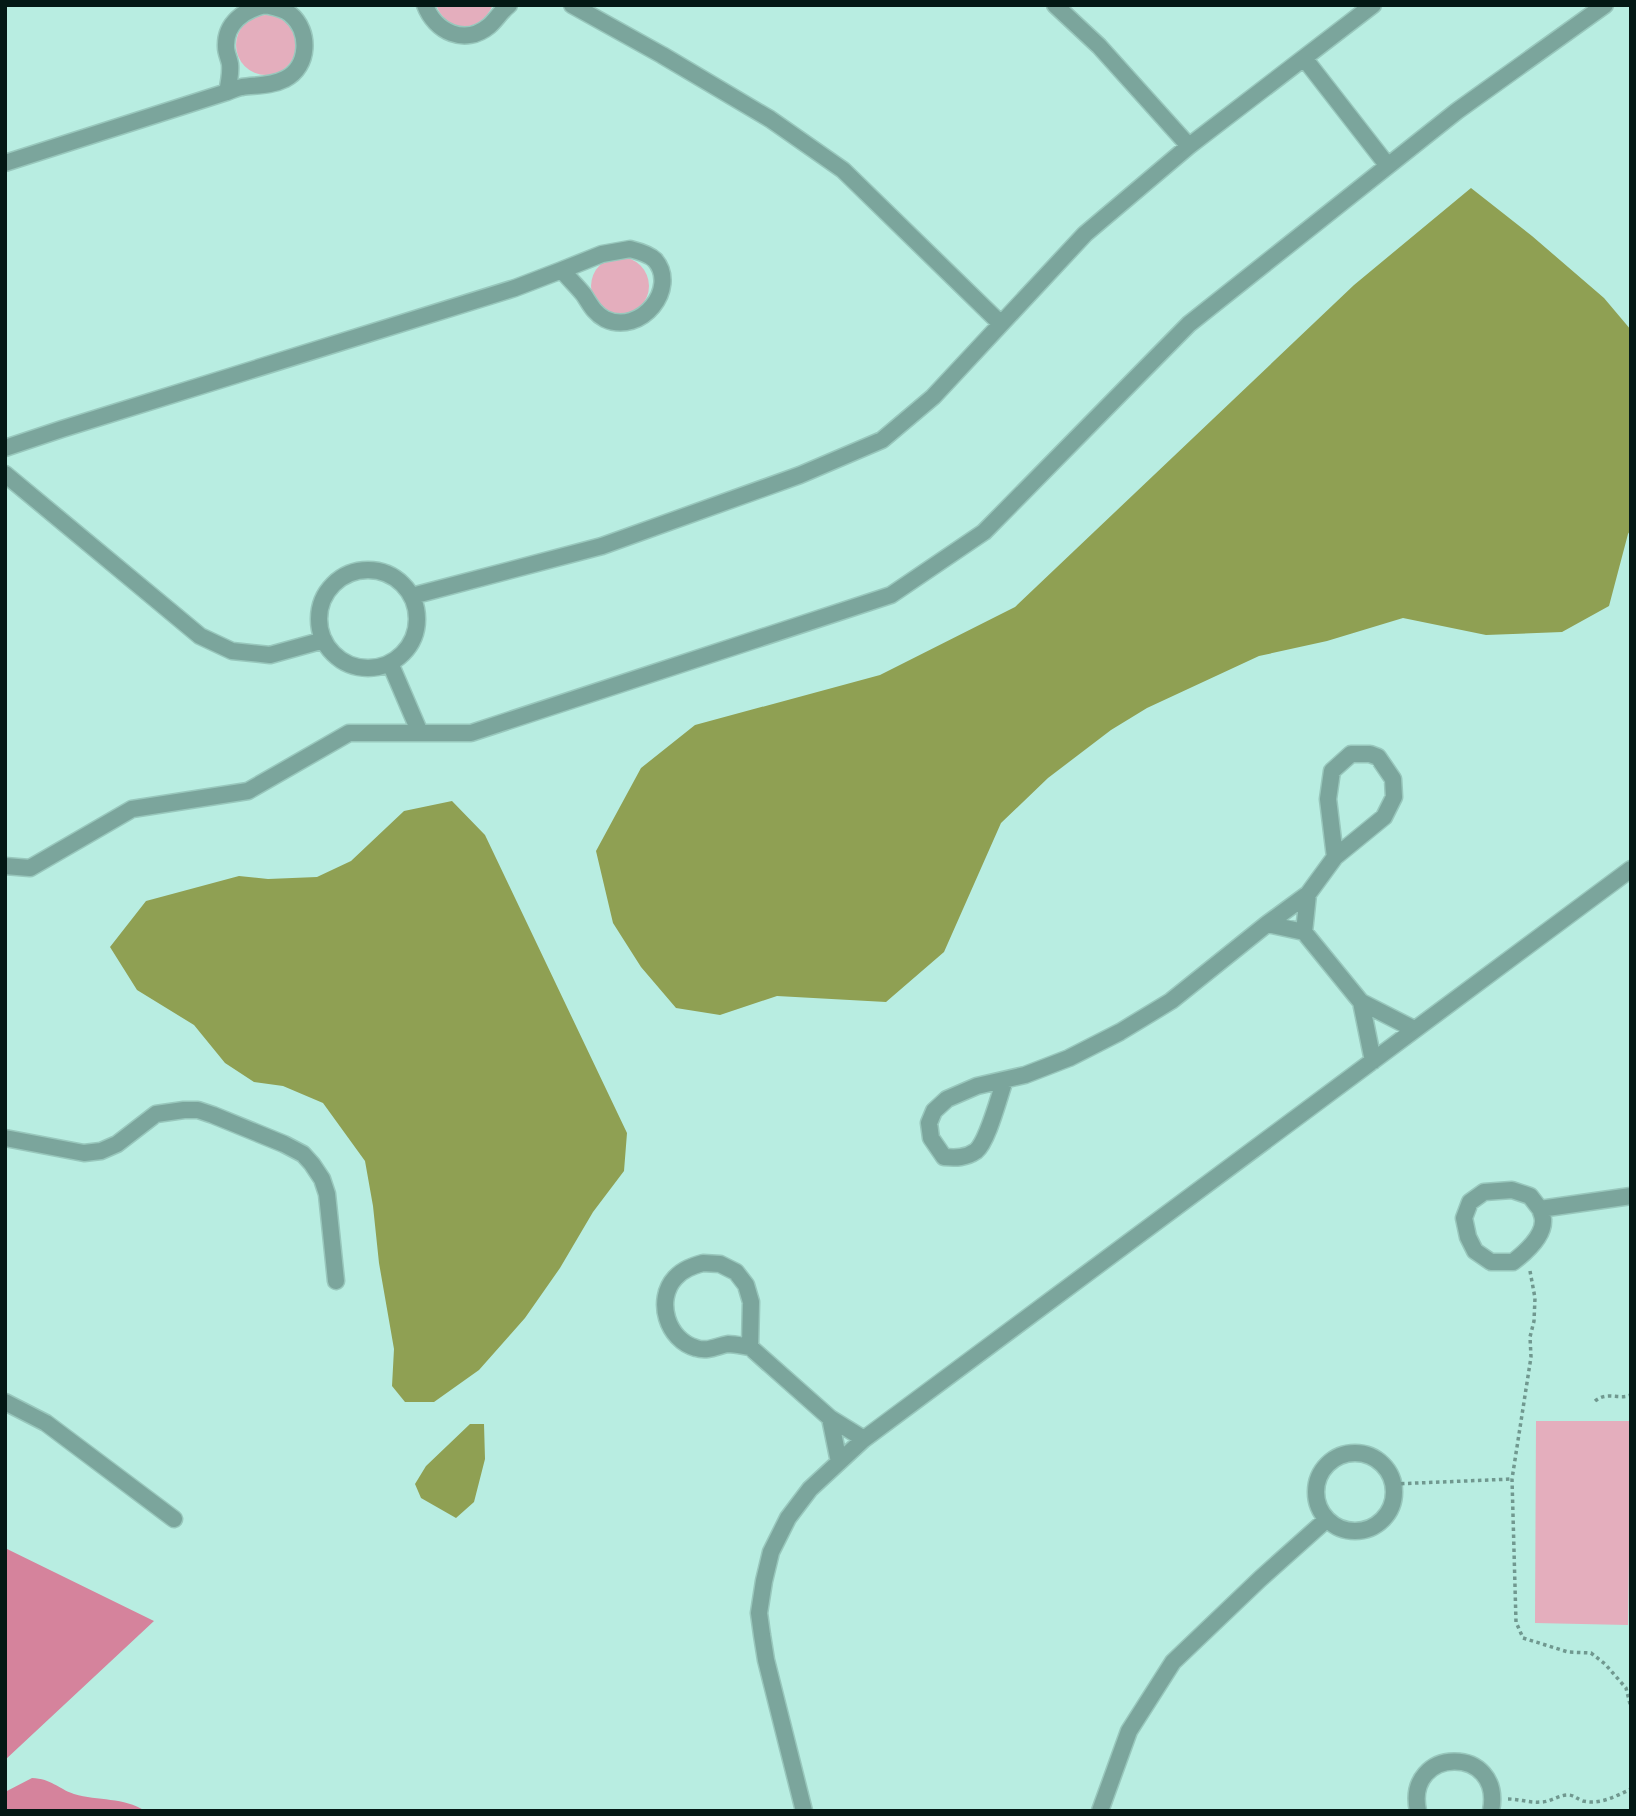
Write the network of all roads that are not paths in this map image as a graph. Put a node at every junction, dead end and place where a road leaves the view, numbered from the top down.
1 (265, 5) edge
2 (425, 5) edge
3 (509, 5) edge
4 (572, 5) edge
5 (1055, 5) edge
6 (1373, 5) edge
7 (1605, 5) edge
8 (1304, 58) junction
9 (227, 92) junction
10 (1189, 146) junction
11 (5, 163) edge
12 (1388, 166) junction
13 (562, 270) junction
14 (1001, 324) junction
15 (5, 449) edge
16 (5, 474) edge
17 (412, 596) junction
18 (324, 640) junction
19 (390, 663) junction
20 (420, 733) junction
21 (1335, 857) junction
22 (5, 866) edge
23 (1631, 869) edge
24 (1308, 894) junction
25 (1267, 924) junction
26 (1304, 932) junction
27 (1361, 1002) junction
28 (1414, 1029) junction
29 (1373, 1061) junction
30 (1005, 1080) junction
31 (5, 1138) edge
32 (1631, 1196) edge
33 (1540, 1209) junction
34 (336, 1281) dead end
35 (750, 1347) junction
36 (5, 1402) edge
37 (830, 1418) junction
38 (864, 1439) junction
39 (839, 1462) junction
40 (174, 1519) dead end
41 (1326, 1520) junction
42 (1492, 1805) edge
43 (804, 1811) edge
44 (1100, 1811) edge
45 (1418, 1811) edge

1 - 9 street
1 - 9 street
2 - 3 street
4 - 14 street
5 - 10 street
6 - 8 street
7 - 12 street
8 - 10 street
8 - 12 street
9 - 11 street
10 - 14 street
12 - 20 street
13 - 13 street
13 - 15 street
14 - 17 street
16 - 18 street
17 - 18 street
17 - 19 street
18 - 19 street
19 - 20 street
20 - 22 street
21 - 21 street
21 - 24 street
23 - 28 street
24 - 25 street
24 - 26 street
25 - 26 street
25 - 30 street
26 - 27 street
27 - 28 street
27 - 29 street
28 - 29 street
29 - 38 street
30 - 30 street
31 - 34 street
32 - 33 street
33 - 33 street
35 - 35 street
35 - 37 street
36 - 40 street
37 - 38 street
37 - 39 street
38 - 39 street
39 - 43 street
41 - 41 street
41 - 44 street
42 - 45 street

